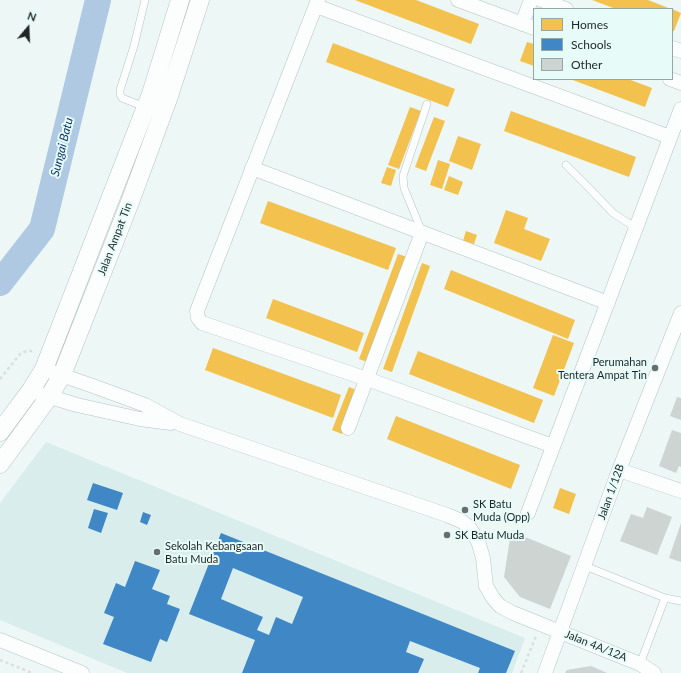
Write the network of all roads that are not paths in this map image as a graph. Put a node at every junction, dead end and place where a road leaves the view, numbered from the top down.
1 (145, 0) edge
2 (180, 0) edge
3 (200, 0) edge
4 (458, 0) edge
5 (531, 0) edge
6 (541, 0) edge
7 (317, 3) edge
8 (563, 8) edge
9 (528, 26) edge
10 (426, 104) dead end
11 (146, 107) junction
12 (681, 109) edge
13 (670, 137) junction
14 (566, 165) dead end
15 (252, 168) junction
16 (636, 228) junction
17 (422, 233) junction
18 (608, 303) junction
19 (681, 313) edge
20 (47, 363) junction
21 (62, 376) junction
22 (367, 379) junction
23 (31, 390) junction
24 (49, 397) junction
25 (180, 424) junction
26 (348, 428) dead end
27 (0, 432) edge
28 (553, 446) junction
29 (0, 464) edge
30 (619, 470) junction
31 (681, 491) edge
32 (528, 513) dead end
33 (585, 566) junction
34 (665, 598) junction
35 (681, 601) edge
36 (560, 632) junction
37 (0, 640) edge
38 (640, 664) junction
39 (82, 673) edge
40 (545, 673) edge
41 (654, 673) edge

1 - 11 lane
2 - 11 street, Jalan Ampat Tin
3 - 21 street, Jalan Ampat Tin
4 - 9 street
5 - 9 street
6 - 8 street
7 - 13 street
7 - 15 street
10 - 17 lane
11 - 20 street, Jalan Ampat Tin
12 - 13 street
13 - 16 street
14 - 16 lane
15 - 17 street
15 - 22 street
16 - 18 street
17 - 18 street
17 - 22 street
18 - 28 street
19 - 30 street, Jalan 1/12B
20 - 21 street
20 - 23 street, Jalan Ampat Tin
21 - 24 street, Jalan Ampat Tin
21 - 25 street
22 - 26 street
22 - 28 street
23 - 24 street
23 - 27 street, Jalan Ampat Tin
24 - 25 street
24 - 29 street, Jalan Ampat Tin
25 - 36 street, Jalan 4A/12A
28 - 32 street
30 - 31 street
30 - 33 street, Jalan 1/12B
33 - 34 lane
33 - 36 street, Jalan 1/12B
34 - 35 lane
34 - 38 lane
36 - 38 street, Jalan 4A/12A
36 - 40 street, Jalan 1/12B
37 - 39 street
38 - 41 street, Jalan 4A/12A

